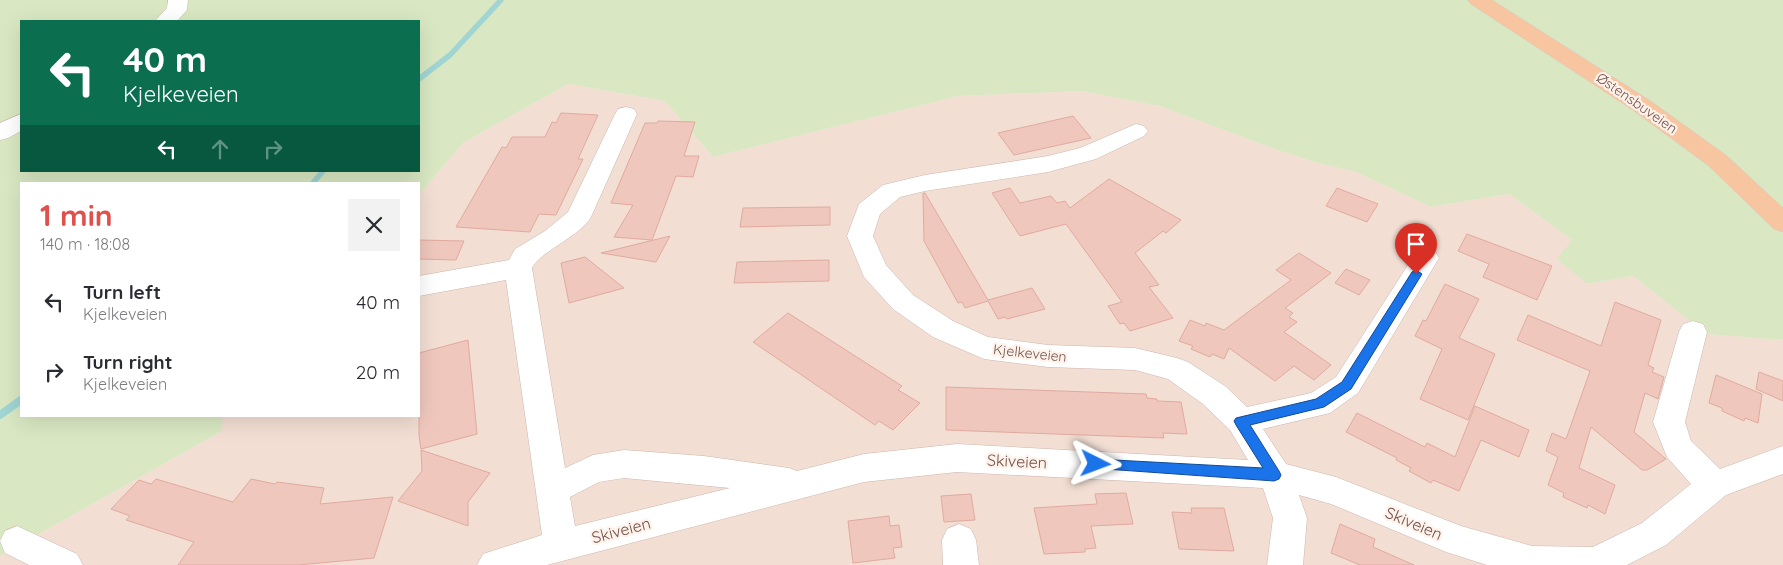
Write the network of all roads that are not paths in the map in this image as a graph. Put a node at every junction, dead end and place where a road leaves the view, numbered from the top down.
1 (178, 0) edge
2 (1478, 0) edge
3 (166, 20) edge
4 (626, 114) dead end
5 (20, 122) edge
6 (1136, 131) dead end
7 (0, 133) edge
8 (1783, 223) edge
9 (1426, 258) dead end
10 (518, 268) junction
11 (420, 286) edge
12 (1693, 332) dead end
13 (1241, 421) junction
14 (1781, 462) edge
15 (1274, 475) junction
16 (798, 484) junction
17 (1714, 485) junction
18 (552, 490) junction
19 (17, 542) dead end
20 (561, 545) junction
21 (64, 565) edge
22 (495, 565) edge
23 (1285, 565) edge

1 - 3 street
2 - 8 main road, Østensbuveien
4 - 10 street
5 - 7 street
6 - 13 street, Kjelkeveien
9 - 13 street
10 - 11 street
10 - 18 street
12 - 17 street
13 - 15 street, Kjelkeveien
14 - 17 street, Skiveien
15 - 16 street, Skiveien
15 - 17 street, Skiveien
15 - 23 street, Kjelkeveien
16 - 18 street
16 - 20 street, Skiveien
18 - 20 street
19 - 21 street
20 - 22 street, Skiveien

